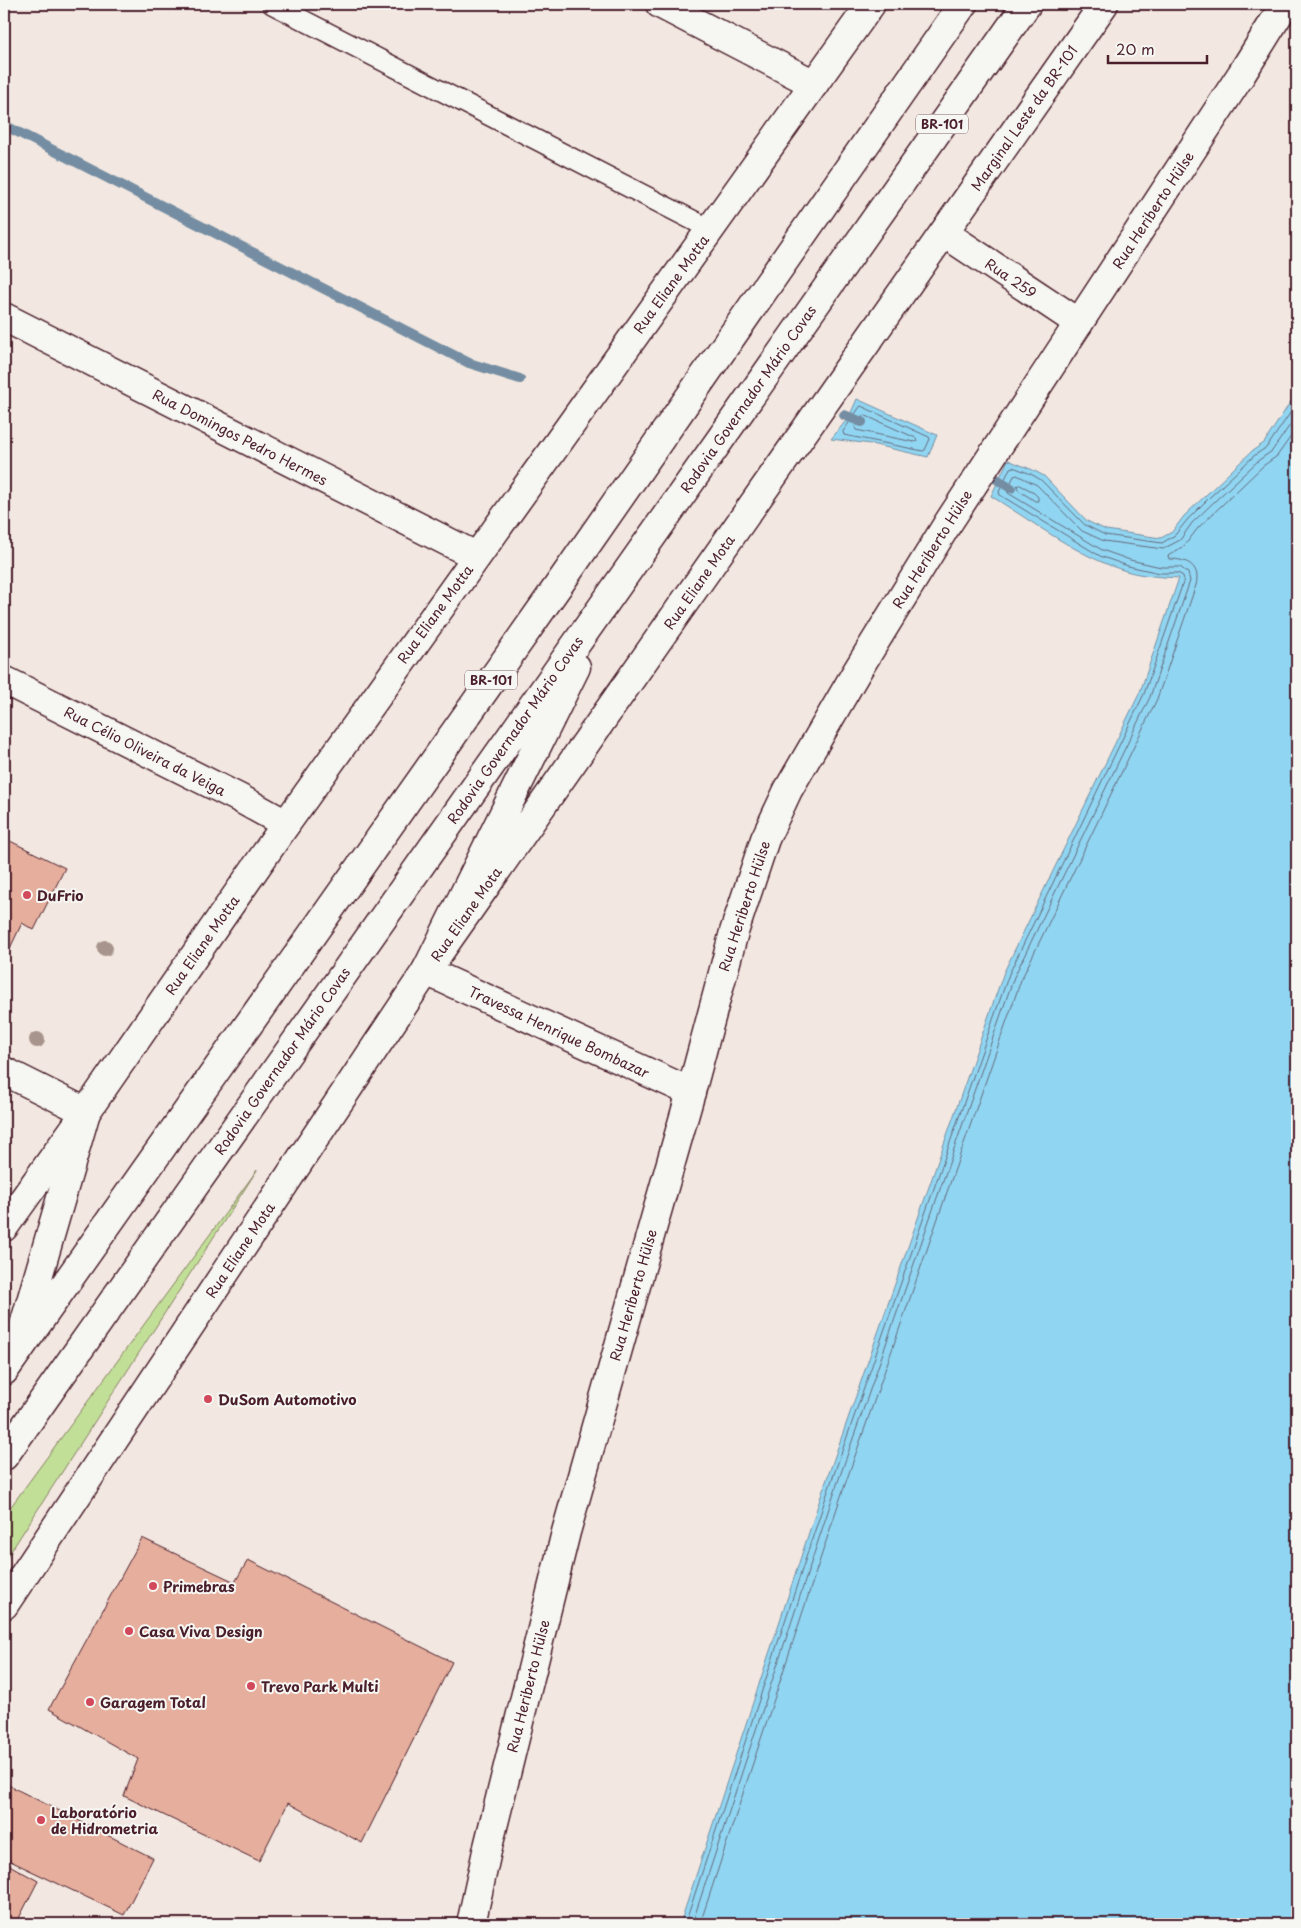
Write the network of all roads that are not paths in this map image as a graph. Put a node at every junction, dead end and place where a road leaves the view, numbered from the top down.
1 (272, 4) edge
2 (660, 4) edge
3 (871, 4) edge
4 (963, 4) edge
5 (1027, 4) edge
6 (1104, 4) edge
7 (1285, 4) edge
8 (814, 84) junction
9 (710, 229) junction
10 (944, 233) junction
11 (4, 317) edge
12 (1079, 323) junction
13 (476, 556) junction
14 (632, 565) junction
15 (4, 680) edge
16 (286, 824) junction
17 (426, 970) junction
18 (4, 1070) edge
19 (691, 1092) junction
20 (86, 1112) junction
21 (4, 1227) edge
22 (10, 1362) edge
23 (4, 1456) edge
24 (4, 1605) edge
25 (470, 1924) edge

1 - 9 lane
2 - 8 main road
3 - 8 main road, Rua Eliane Motta
4 - 22 main road, BR-101
5 - 14 main road, Rodovia Governador Mário Covas / BR-101
6 - 10 main road, Marginal Leste da BR-101
7 - 12 main road, Rua Heriberto Hülse
8 - 9 main road, Rua Eliane Motta
9 - 13 main road, Rua Eliane Motta
10 - 12 main road, Rua 259
10 - 17 main road, Rua Eliane Mota
11 - 13 main road, Rua Domingos Pedro Hermes
12 - 19 main road, Rua Heriberto Hülse
13 - 16 main road, Rua Eliane Motta
14 - 17 main road
14 - 23 main road, Rodovia Governador Mário Covas / BR-101
15 - 16 main road, Rua Célio Oliveira da Veiga
16 - 20 main road, Rua Eliane Motta
17 - 19 main road, Travessa Henrique Bombazar
17 - 24 main road, Rua Eliane Mota
18 - 20 main road
19 - 25 main road, Rua Heriberto Hülse
20 - 21 main road, Rua Eliane Motta
20 - 22 main road

